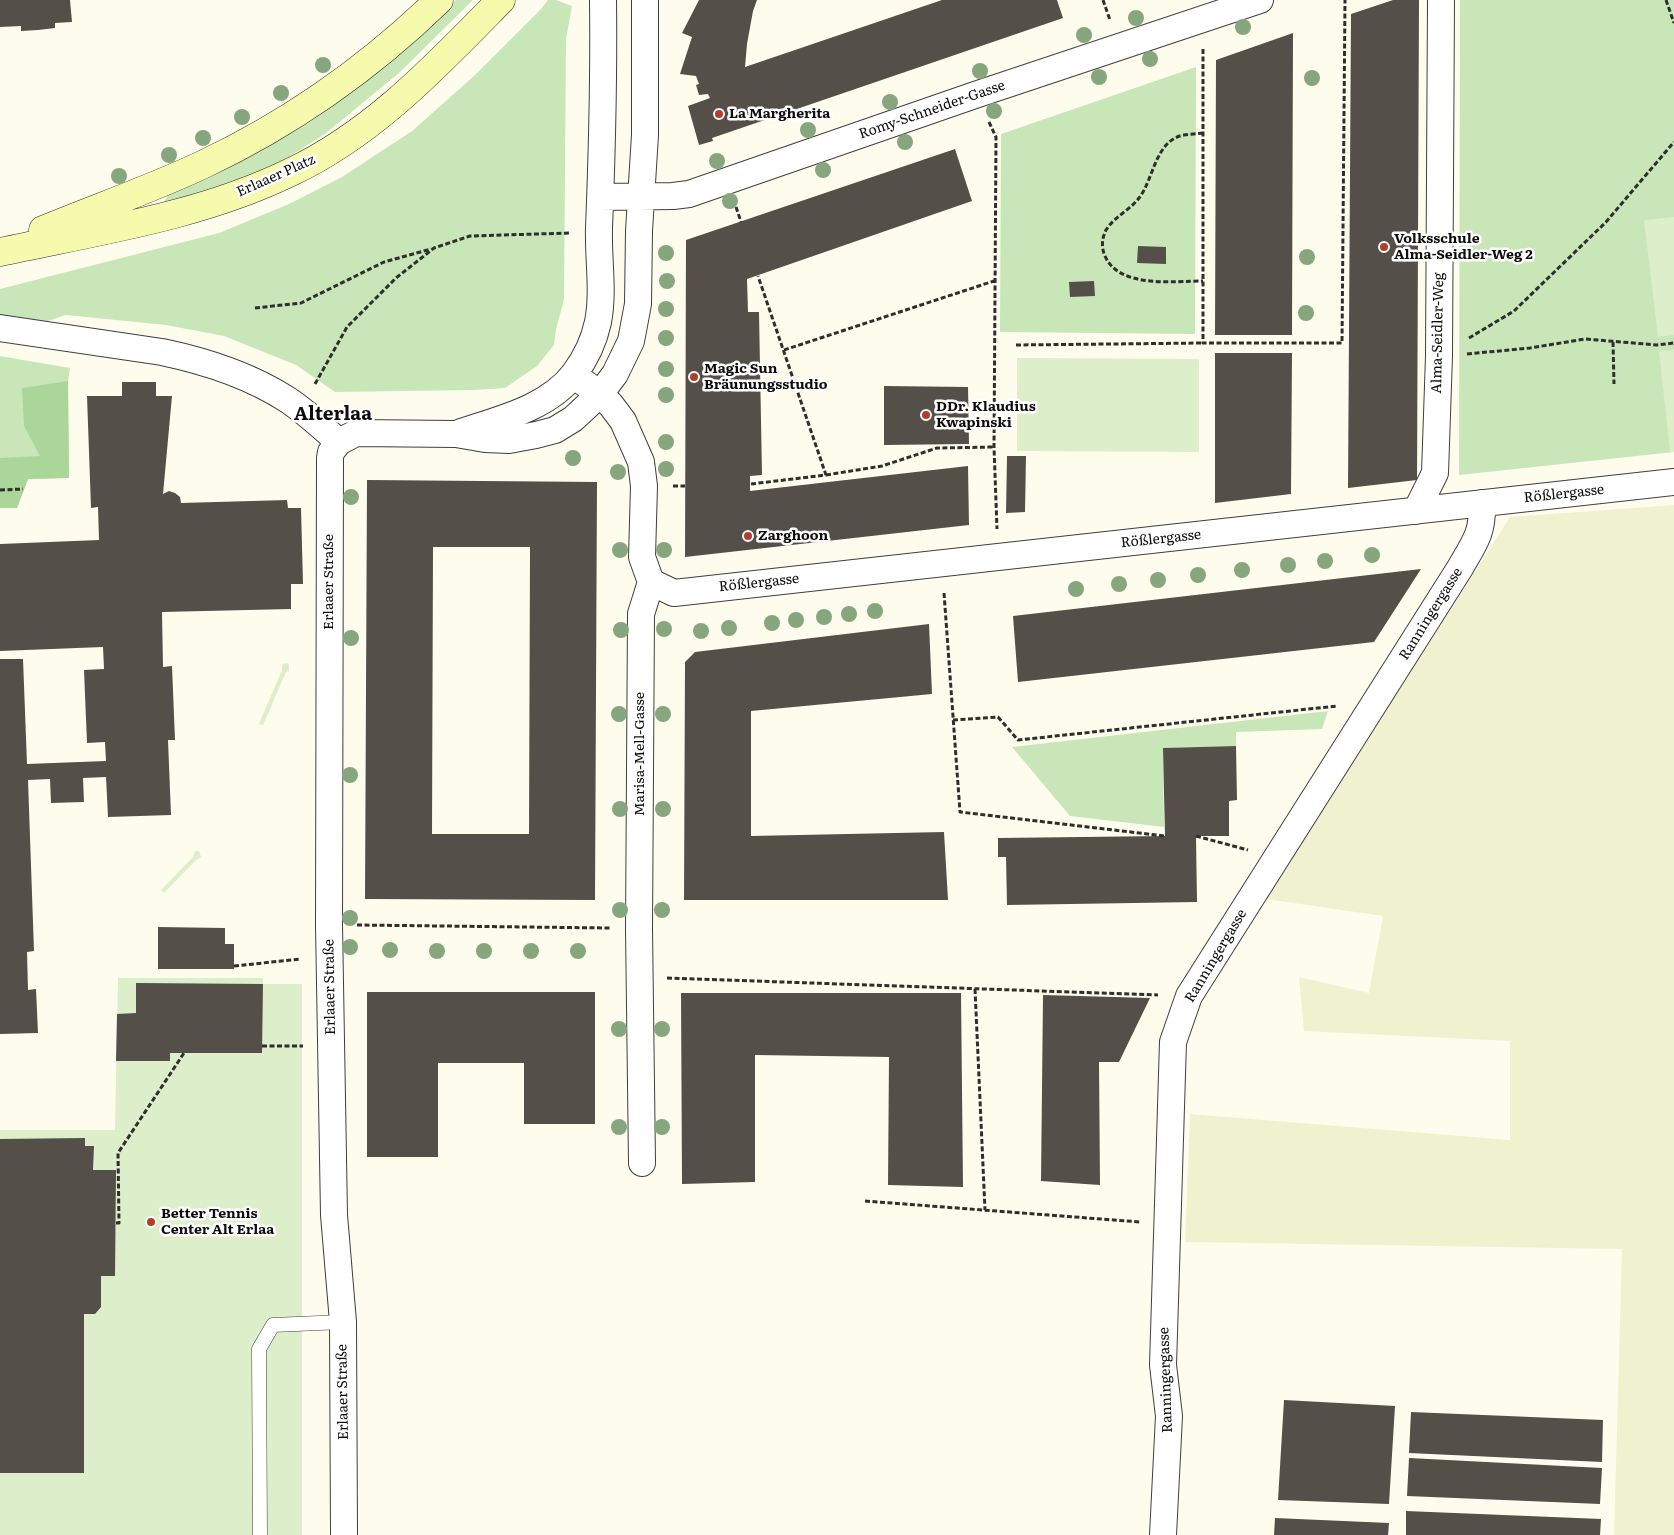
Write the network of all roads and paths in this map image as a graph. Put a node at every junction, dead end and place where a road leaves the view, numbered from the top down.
1 (439, 0) edge
2 (501, 0) edge
3 (603, 0) edge
4 (645, 0) edge
5 (1260, 0) edge
6 (1345, 0) edge
7 (1441, 0) edge
8 (1666, 0) edge
9 (1203, 18) junction
10 (1674, 23) edge
11 (975, 95) junction
12 (1203, 134) junction
13 (1674, 142) edge
14 (601, 197) junction
15 (641, 197) junction
16 (573, 233) dead end
17 (0, 247) edge
18 (434, 248) junction
19 (0, 252) edge
20 (758, 276) dead end
21 (1203, 280) junction
22 (994, 281) junction
23 (255, 308) dead end
24 (0, 328) edge
25 (1613, 342) junction
26 (1674, 343) edge
27 (1203, 344) junction
28 (1016, 345) dead end
29 (784, 350) junction
30 (1439, 356) junction
31 (573, 375) junction
32 (1614, 384) dead end
33 (600, 394) junction
34 (302, 410) junction
35 (456, 434) junction
36 (339, 442) junction
37 (994, 447) junction
38 (826, 475) junction
39 (1674, 482) edge
40 (751, 484) dead end
41 (23, 489) dead end
42 (0, 490) edge
43 (1482, 503) junction
44 (1416, 511) junction
45 (998, 557) junction
46 (941, 563) junction
47 (651, 582) junction
48 (1375, 702) junction
49 (953, 720) junction
50 (1165, 836) dead end
51 (1196, 836) dead end
52 (1277, 857) junction
53 (329, 925) junction
54 (639, 928) junction
55 (330, 958) junction
56 (234, 966) dead end
57 (640, 977) junction
58 (975, 989) junction
59 (1189, 996) junction
60 (262, 1046) dead end
61 (331, 1047) junction
62 (184, 1053) dead end
63 (642, 1163) dead end
64 (865, 1201) dead end
65 (985, 1210) junction
66 (116, 1223) dead end
67 (1168, 1224) junction
68 (343, 1322) junction
69 (260, 1535) edge
70 (344, 1535) edge
71 (1163, 1535) edge

1 - 17 main road
2 - 19 main road, Erlaaer Platz
3 - 14 street
4 - 15 street
5 - 9 street, Romy-Schneider-Gasse
6 - 27 path
7 - 30 street, Alma-Seidler-Weg
8 - 10 path
9 - 11 street, Romy-Schneider-Gasse
9 - 12 path
11 - 15 street, Romy-Schneider-Gasse
11 - 22 path
12 - 21 path
12 - 21 path
13 - 30 path
14 - 15 street, Romy-Schneider-Gasse
14 - 31 street
15 - 33 street
16 - 18 path
18 - 23 path
18 - 34 path
20 - 29 path
21 - 27 path
22 - 29 path
22 - 37 path
24 - 34 street
25 - 26 path
25 - 30 path
25 - 32 path
27 - 28 path
29 - 38 path
30 - 44 street, Alma-Seidler-Weg
31 - 33 street
31 - 35 street
33 - 35 street
33 - 47 street
34 - 36 street
35 - 36 street
36 - 53 street, Erlaaer Straße
37 - 38 path
37 - 45 path
38 - 40 path
39 - 43 street, Rößlergasse
41 - 42 path
43 - 44 street, Rößlergasse
43 - 48 street, Ranningergasse
44 - 45 street, Rößlergasse
45 - 46 street, Rößlergasse
46 - 47 street, Rößlergasse
46 - 49 path
47 - 54 street, Marisa-Mell-Gasse
48 - 49 path
48 - 52 street, Ranningergasse
49 - 50 path
51 - 52 path
52 - 59 street, Ranningergasse
53 - 54 path
53 - 55 street, Erlaaer Straße
54 - 57 street, Marisa-Mell-Gasse
55 - 56 path
55 - 61 street, Erlaaer Straße
57 - 58 path
57 - 63 street, Marisa-Mell-Gasse
58 - 59 path
58 - 65 path
59 - 67 street, Ranningergasse
60 - 61 path
61 - 68 street, Erlaaer Straße
62 - 66 path
64 - 65 path
65 - 67 path
67 - 71 street, Ranningergasse
68 - 69 lane
68 - 70 street, Erlaaer Straße

